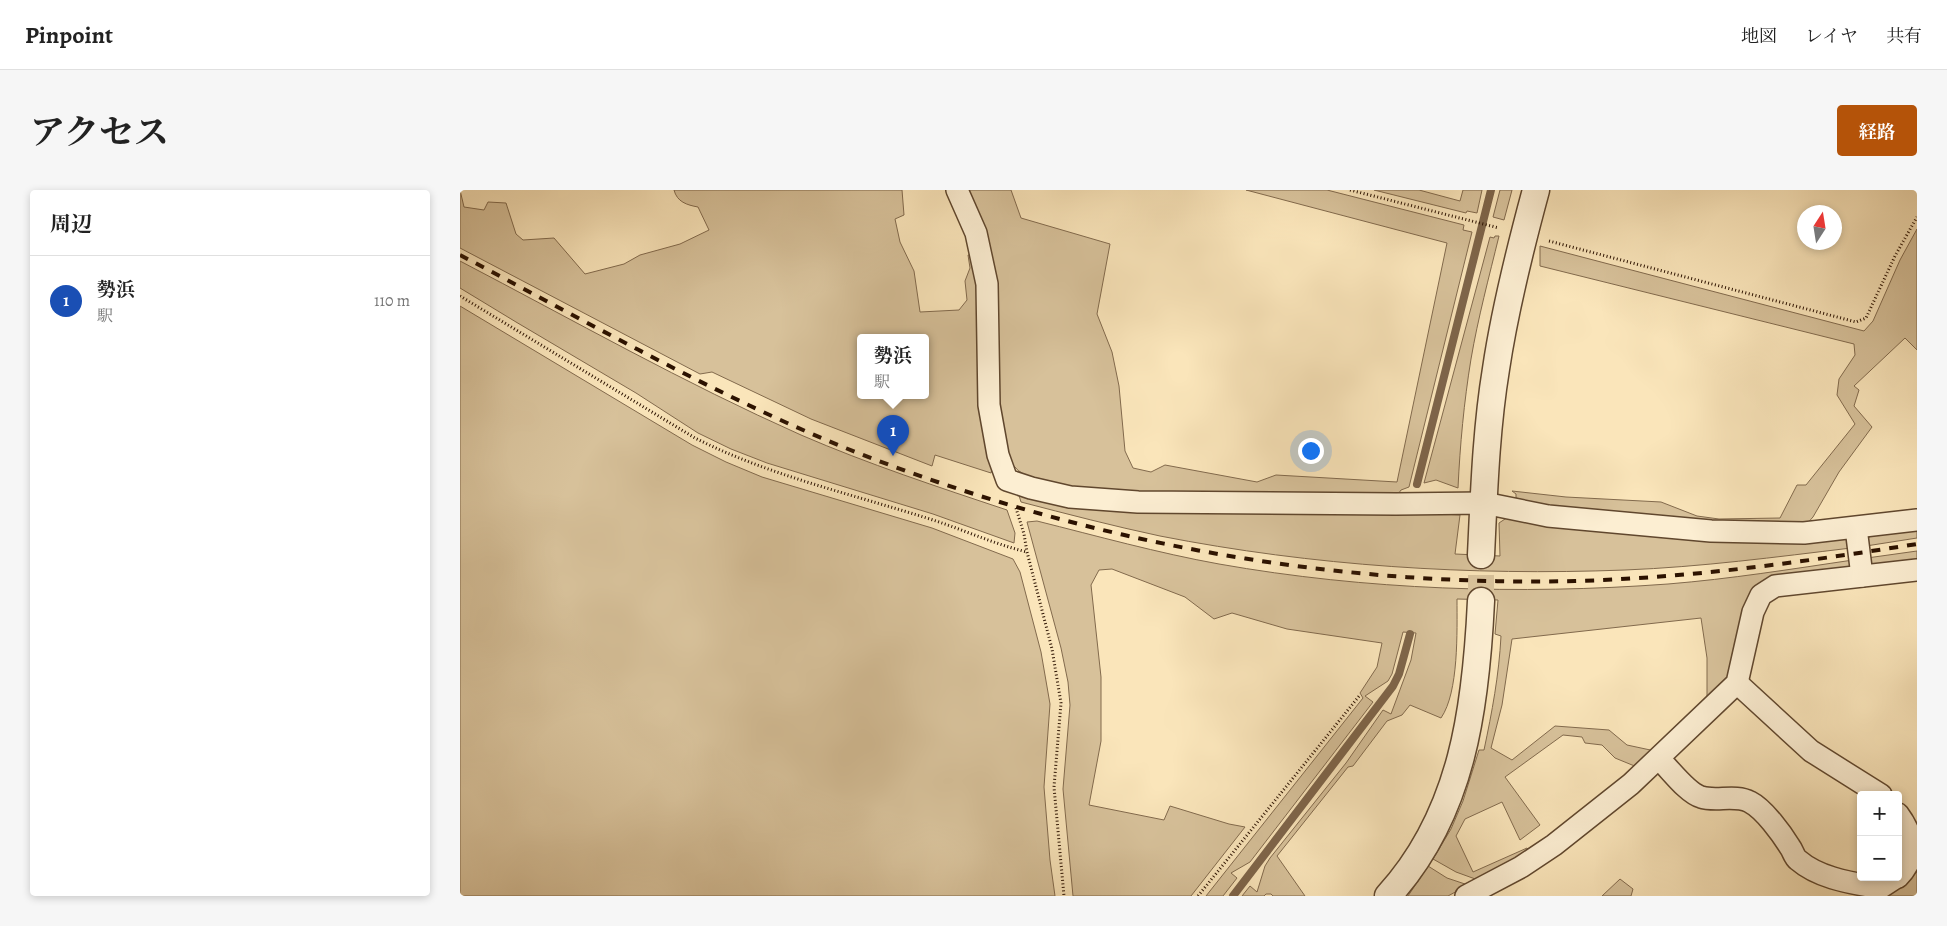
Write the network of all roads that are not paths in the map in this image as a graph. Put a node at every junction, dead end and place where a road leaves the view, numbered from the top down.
1 (957, 190) edge
2 (1536, 190) edge
3 (1484, 503) junction
4 (1917, 520) edge
5 (1856, 528) junction
6 (1481, 555) tunnel mouth
7 (1917, 570) edge
8 (1862, 576) junction
9 (1481, 601) tunnel mouth
10 (1737, 683) junction
11 (1659, 759) junction
12 (1875, 791) edge
13 (1902, 819) edge
14 (1902, 875) edge
15 (1891, 881) edge
16 (1388, 896) edge
17 (1466, 896) edge

1 - 3 street
2 - 3 street
3 - 5 street
3 - 6 street
4 - 5 street
5 - 8 street
7 - 8 street
8 - 10 street
9 - 16 street
10 - 11 street
10 - 12 street
11 - 15 street
11 - 17 street
13 - 14 street

